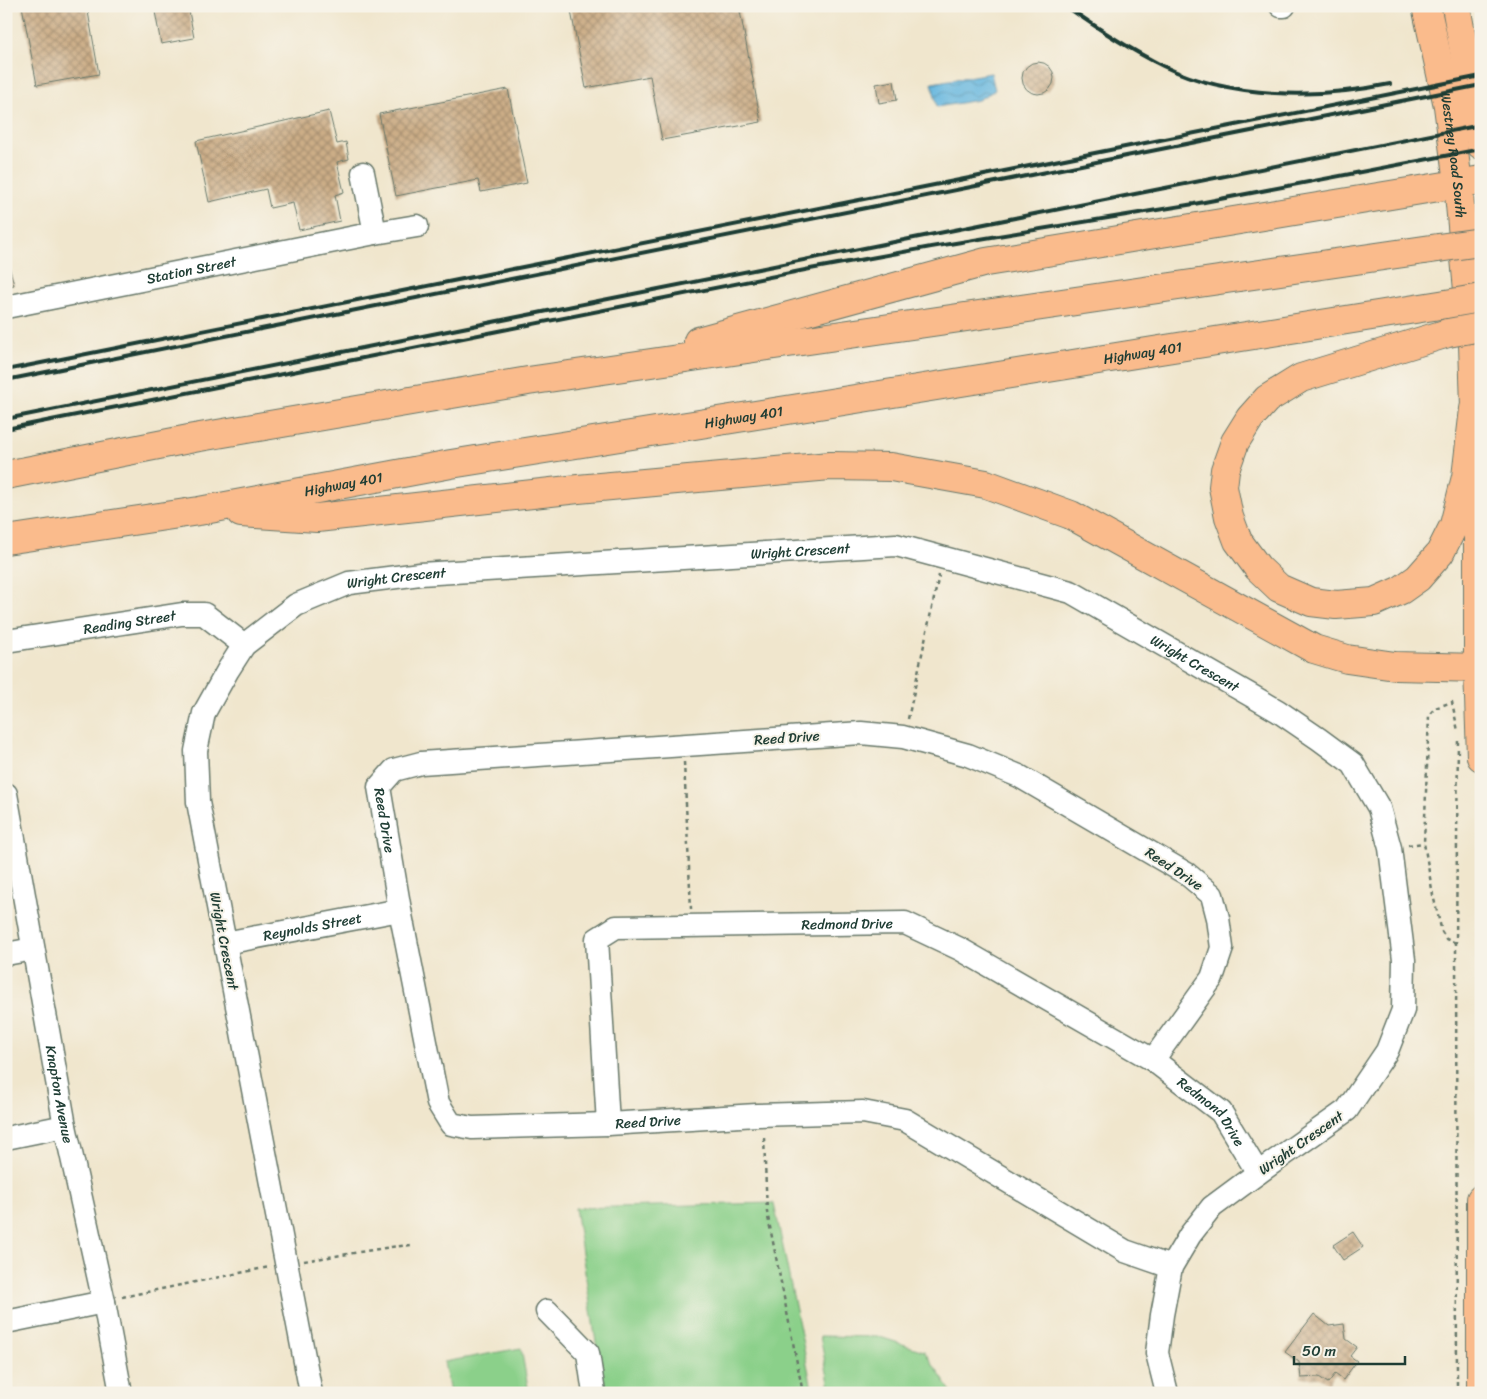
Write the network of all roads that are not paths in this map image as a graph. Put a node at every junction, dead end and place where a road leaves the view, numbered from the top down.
1 (1426, 6) edge
2 (1456, 6) edge
3 (1481, 145) edge
4 (363, 173) dead end
5 (1469, 182) edge
6 (416, 226) dead end
7 (375, 233) junction
8 (1481, 242) edge
9 (1481, 298) edge
10 (6, 306) edge
11 (1481, 327) edge
12 (528, 381) junction
13 (1474, 410) junction
14 (6, 475) edge
15 (199, 511) junction
16 (6, 540) edge
17 (6, 642) edge
18 (244, 645) junction
19 (1479, 668) edge
20 (1481, 757) edge
21 (6, 794) edge
22 (400, 910) junction
23 (225, 943) junction
24 (33, 948) junction
25 (6, 954) edge
26 (1153, 1060) junction
27 (608, 1124) junction
28 (65, 1126) junction
29 (6, 1138) edge
30 (1258, 1173) junction
31 (1481, 1199) edge
32 (1171, 1267) junction
33 (113, 1299) junction
34 (547, 1311) dead end
35 (6, 1322) edge
36 (121, 1393) edge
37 (311, 1393) edge
38 (594, 1393) edge
39 (1166, 1393) edge
40 (1480, 1393) edge

1 - 5 main road, Westney Road South
2 - 3 main road, Westney Road South
4 - 7 street
5 - 12 main road
5 - 13 main road, Westney Road South
6 - 7 street, Station Street
7 - 10 street, Station Street
8 - 12 main road, bridge
9 - 15 main road, Highway 401, bridge
11 - 13 main road, bridge
12 - 14 main road
13 - 19 main road, Westney Road South
15 - 16 main road, Highway 401
15 - 19 main road
17 - 18 street, Reading Street
18 - 23 street, Wright Crescent
18 - 30 street, Wright Crescent
19 - 20 main road, Westney Road South
21 - 24 street, Knapton Avenue
22 - 23 street, Reynolds Street
22 - 26 street, Reed Drive
22 - 27 street, Reed Drive
23 - 37 street, Wright Crescent
24 - 25 street
24 - 28 street, Knapton Avenue
26 - 27 street, Redmond Drive
26 - 30 street, Redmond Drive
27 - 32 street, Reed Drive
28 - 29 street
28 - 33 street, Knapton Avenue
30 - 32 street, Wright Crescent
31 - 40 main road
32 - 39 street, Wright Crescent
33 - 35 street
33 - 36 street, Knapton Avenue
34 - 38 street

